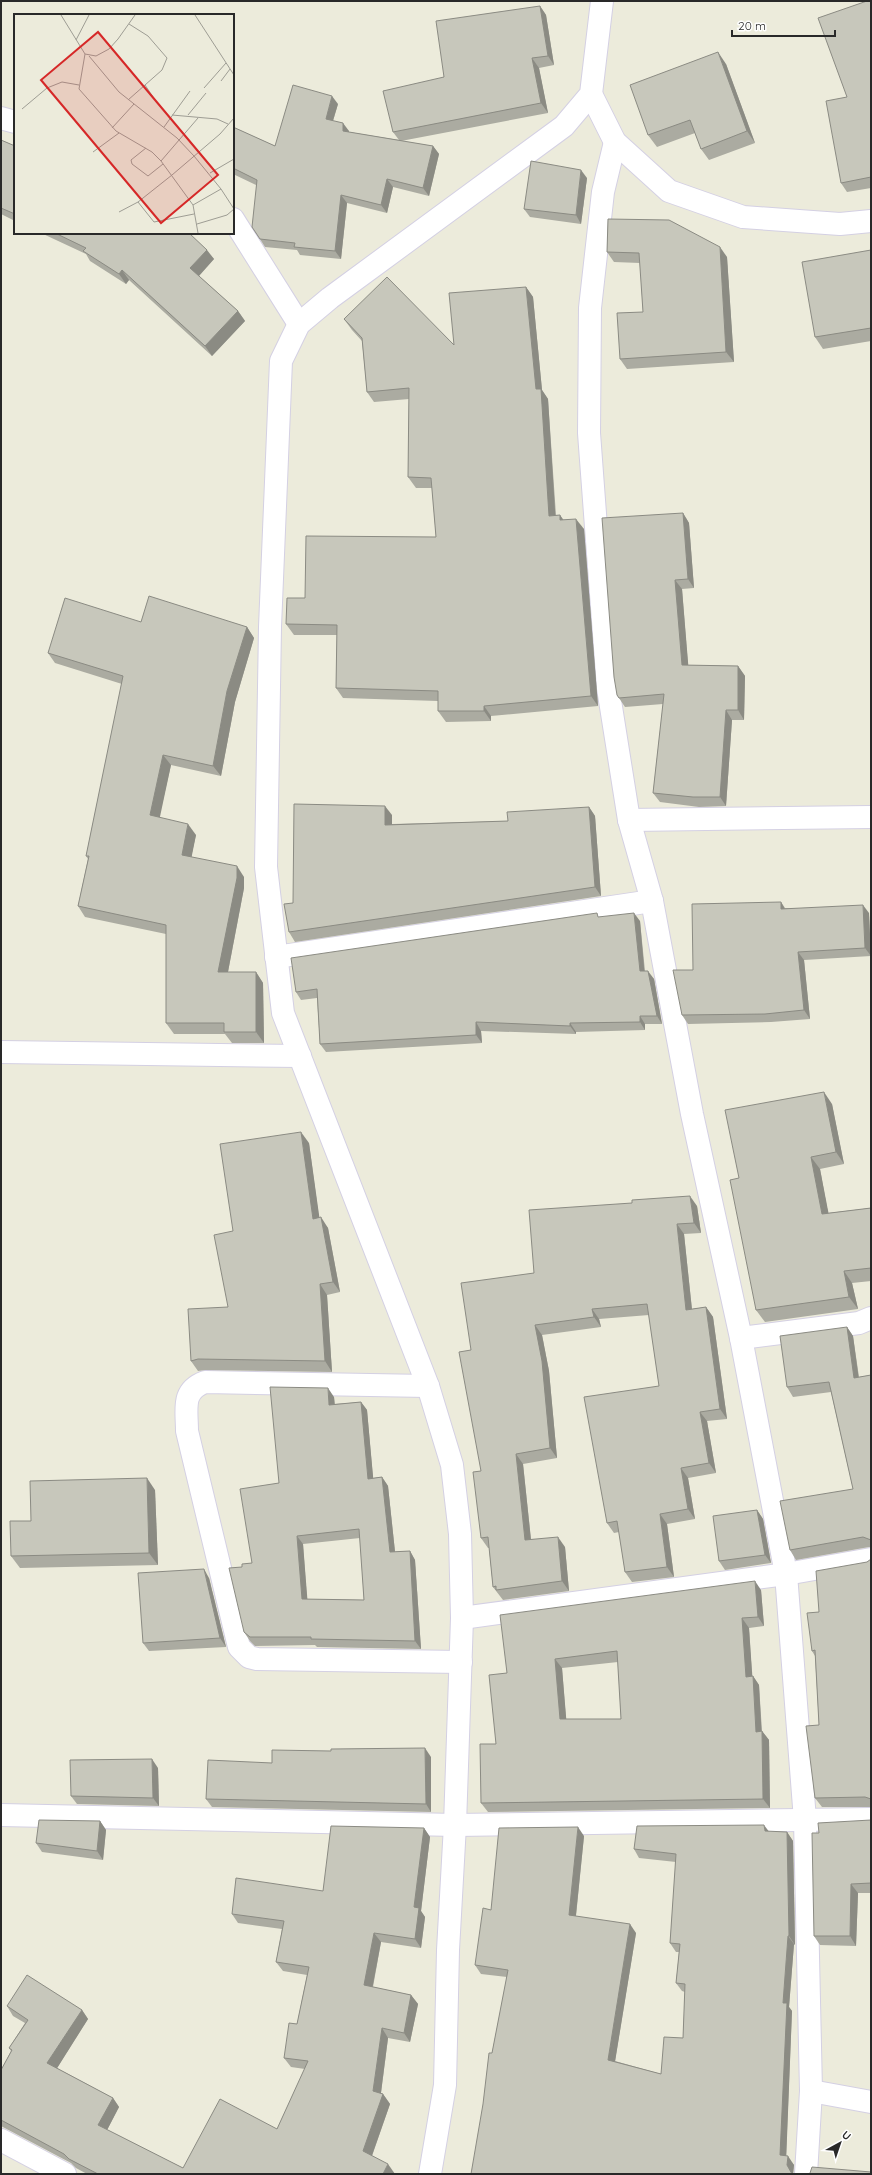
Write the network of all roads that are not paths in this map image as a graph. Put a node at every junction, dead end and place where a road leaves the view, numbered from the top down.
1 (602, 1) edge
2 (591, 94) junction
3 (1, 118) edge
4 (14, 122) edge
5 (615, 142) junction
6 (234, 221) edge
7 (871, 221) edge
8 (300, 324) junction
9 (871, 817) edge
10 (629, 820) junction
11 (652, 901) junction
12 (276, 957) junction
13 (1, 1052) edge
14 (300, 1056) junction
15 (871, 1318) edge
16 (741, 1338) junction
17 (428, 1386) junction
18 (871, 1559) edge
19 (786, 1574) junction
20 (462, 1618) junction
21 (460, 1662) junction
22 (1, 1815) edge
23 (871, 1819) edge
24 (805, 1820) junction
25 (455, 1825) junction
26 (811, 2091) junction
27 (871, 2102) edge
28 (1, 2140) edge
29 (65, 2174) edge
30 (430, 2174) edge
31 (806, 2174) edge

1 - 2 street
2 - 5 street
2 - 8 street
3 - 4 street
5 - 7 street
5 - 10 street
6 - 8 street
8 - 12 street
9 - 10 street
10 - 11 street
11 - 12 street
11 - 16 street
12 - 14 street
13 - 14 street
14 - 17 street
15 - 16 street
16 - 19 street
17 - 20 street
17 - 21 street
18 - 19 street
19 - 20 street
19 - 24 street
20 - 21 street
21 - 25 street
22 - 25 street
23 - 24 street
24 - 25 street
24 - 26 street
25 - 30 street
26 - 27 street
26 - 31 street
28 - 29 street

